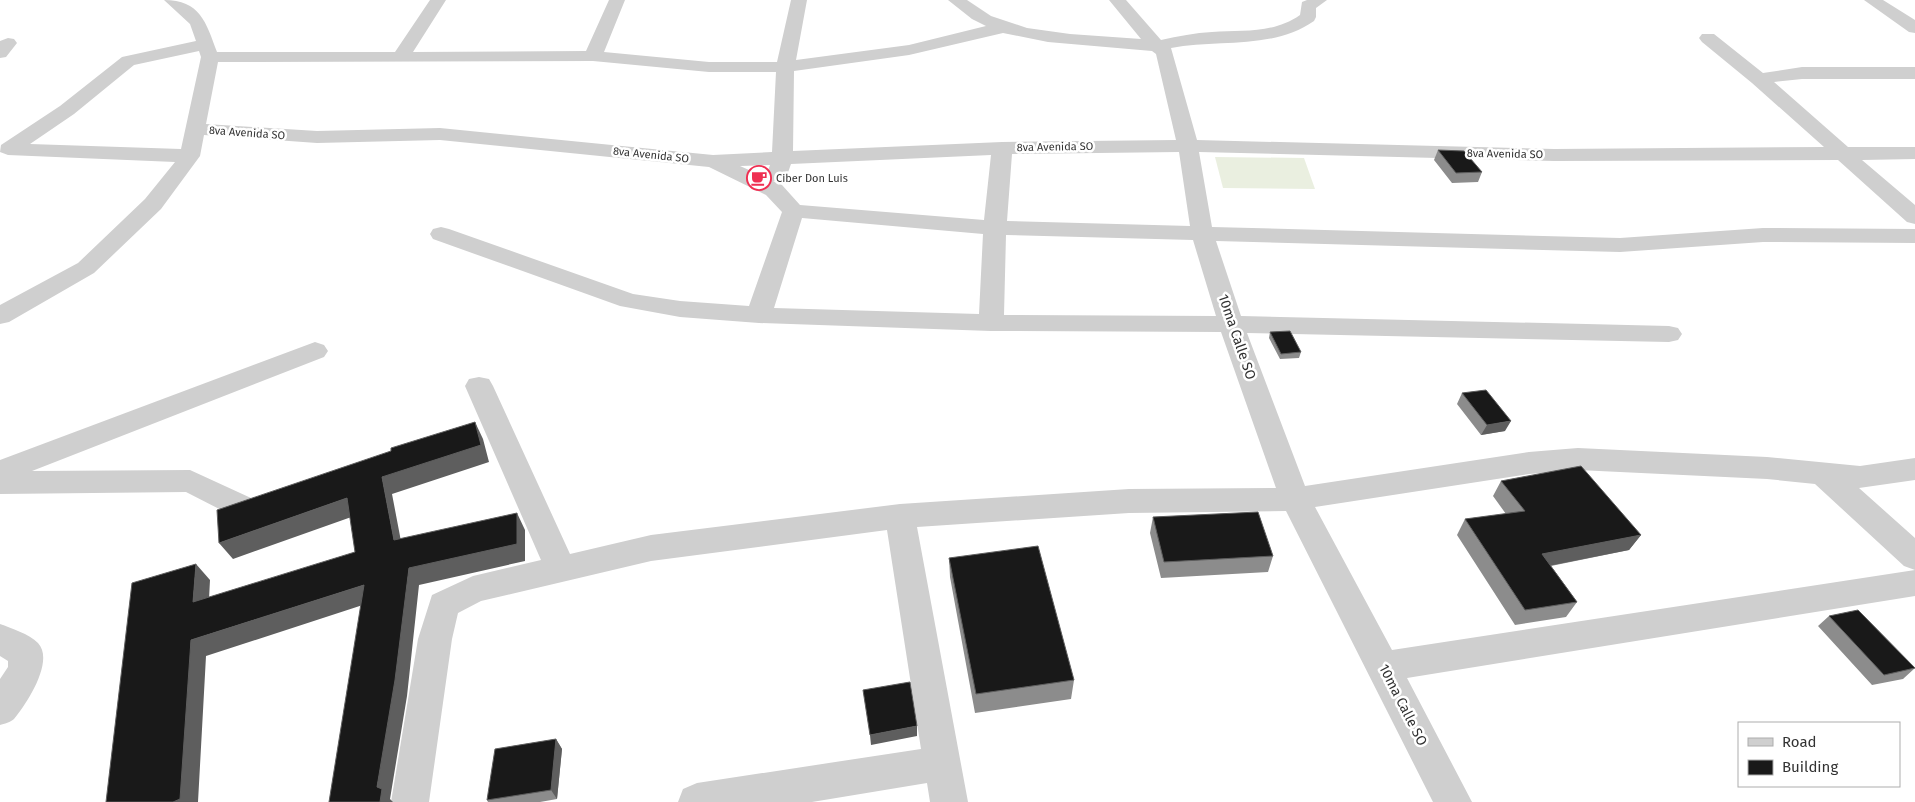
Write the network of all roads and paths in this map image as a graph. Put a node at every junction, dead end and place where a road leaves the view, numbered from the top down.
1 (172, 0) edge
2 (438, 0) edge
3 (617, 0) edge
4 (799, 0) edge
5 (956, 0) edge
6 (1117, 0) edge
7 (1319, 0) edge
8 (1872, 0) edge
9 (1897, 16) junction
10 (1915, 16) edge
11 (1004, 27) junction
12 (1915, 28) edge
13 (1708, 38) dead end
14 (1156, 46) junction
15 (208, 50) junction
16 (593, 56) junction
17 (401, 57) junction
18 (785, 67) junction
19 (1915, 73) edge
20 (1759, 78) junction
21 (197, 129) junction
22 (1188, 146) junction
23 (1002, 148) junction
24 (3, 150) edge
25 (1915, 153) edge
26 (1844, 155) junction
27 (190, 156) junction
28 (782, 159) junction
29 (713, 161) junction
30 (774, 190) junction
31 (793, 211) junction
32 (1915, 216) edge
33 (995, 228) junction
34 (1202, 233) junction
35 (441, 234) dead end
36 (1915, 236) edge
37 (759, 315) junction
38 (0, 316) edge
39 (991, 323) junction
40 (1231, 324) junction
41 (1669, 334) dead end
42 (315, 351) dead end
43 (480, 386) dead end
44 (1915, 469) edge
45 (0, 472) edge
46 (1825, 475) junction
47 (0, 483) edge
48 (1295, 498) junction
49 (240, 506) edge
50 (900, 516) junction
51 (1915, 557) edge
52 (561, 569) junction
53 (1915, 583) edge
54 (0, 639) edge
55 (1382, 667) junction
56 (0, 709) edge
57 (943, 764) junction
58 (410, 802) edge
59 (697, 802) edge
60 (949, 802) edge
61 (1453, 802) edge

1 - 15 street
2 - 17 street
3 - 16 street
4 - 18 street
5 - 11 street
6 - 14 street, 10ma Calle SO
7 - 14 street
8 - 9 street
9 - 10 street
9 - 12 street
11 - 14 street
11 - 18 street
13 - 20 street
14 - 22 street, 10ma Calle SO
15 - 17 street
15 - 21 street
15 - 24 street
16 - 17 street
16 - 18 street
18 - 28 street
19 - 20 street
20 - 26 street
21 - 27 street
21 - 29 street, 8va Avenida SO
22 - 23 street, 8va Avenida SO
22 - 26 street, 8va Avenida SO
22 - 34 street, 10ma Calle SO
23 - 28 street, 8va Avenida SO
23 - 33 street
24 - 27 street
25 - 26 street, 8va Avenida SO
26 - 32 street
27 - 38 street
28 - 29 street, 8va Avenida SO
28 - 30 street
29 - 30 street
30 - 31 street
31 - 33 street
31 - 37 street
33 - 34 street
33 - 39 street
34 - 36 street
34 - 40 street, 10ma Calle SO
35 - 37 street
37 - 39 street
39 - 40 street
40 - 41 street
40 - 48 street, 10ma Calle SO
42 - 45 street
43 - 52 street
44 - 46 street
46 - 48 street
46 - 51 street
47 - 49 street
48 - 50 street
48 - 55 street, 10ma Calle SO
50 - 52 street
50 - 57 street
52 - 58 street
53 - 55 street
54 - 56 street
55 - 61 street, 10ma Calle SO
57 - 59 street
57 - 60 street

